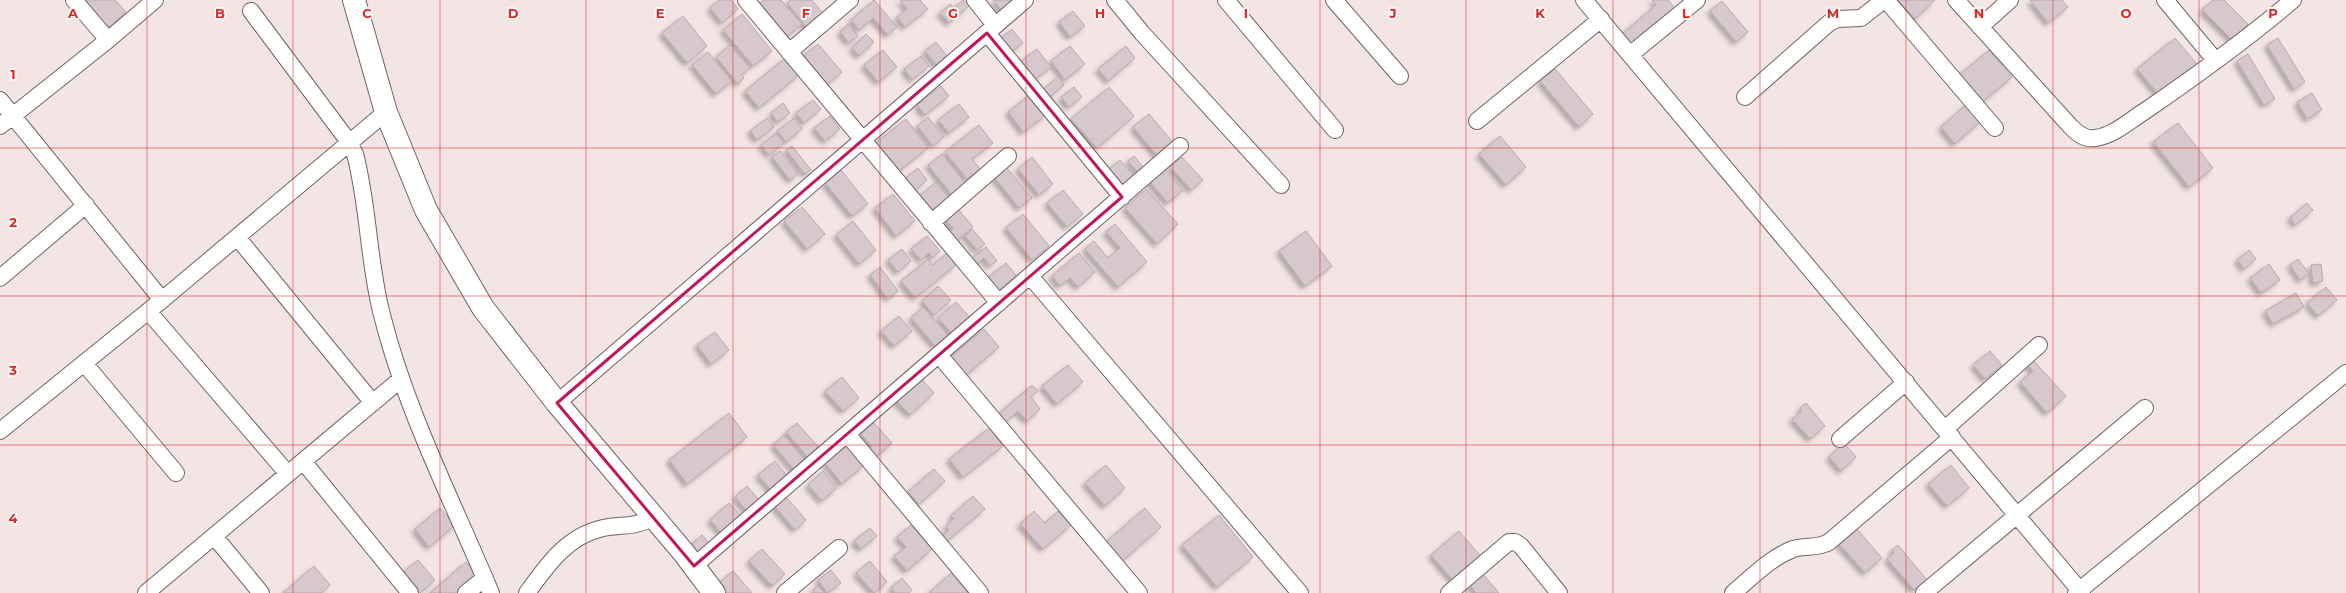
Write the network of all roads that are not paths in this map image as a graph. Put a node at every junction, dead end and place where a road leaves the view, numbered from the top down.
1 (74, 0) edge
2 (155, 0) edge
3 (354, 0) edge
4 (746, 0) edge
5 (850, 0) edge
6 (975, 0) edge
7 (1025, 0) edge
8 (1115, 0) edge
9 (1226, 0) edge
10 (1334, 0) edge
11 (1584, 0) edge
12 (1696, 0) edge
13 (1885, 0) edge
14 (1956, 0) edge
15 (2010, 0) edge
16 (2165, 0) edge
17 (2293, 0) edge
18 (251, 11) dead end
19 (1601, 19) junction
20 (1980, 27) junction
21 (991, 29) junction
22 (108, 40) junction
23 (790, 52) junction
24 (1631, 54) junction
25 (2215, 60) junction
26 (1400, 76) dead end
27 (1745, 97) dead end
28 (0, 100) edge
29 (386, 112) junction
30 (13, 115) junction
31 (1477, 121) dead end
32 (0, 126) edge
33 (1995, 128) dead end
34 (1335, 130) dead end
35 (862, 140) junction
36 (349, 142) junction
37 (1180, 146) dead end
38 (1008, 156) dead end
39 (1281, 184) dead end
40 (1122, 197) junction
41 (86, 205) junction
42 (931, 223) junction
43 (237, 237) junction
44 (1030, 276) junction
45 (0, 278) edge
46 (162, 300) junction
47 (999, 304) junction
48 (148, 311) junction
49 (2039, 345) dead end
50 (939, 355) junction
51 (84, 363) junction
52 (2346, 372) edge
53 (401, 379) junction
54 (1906, 382) junction
55 (373, 403) junction
56 (557, 403) junction
57 (2145, 408) dead end
58 (0, 431) edge
59 (1948, 433) junction
60 (847, 434) junction
61 (1840, 439) dead end
62 (303, 461) junction
63 (176, 473) dead end
64 (288, 474) junction
65 (2016, 514) junction
66 (654, 517) junction
67 (214, 536) junction
68 (839, 548) dead end
69 (694, 566) junction
70 (485, 578) junction
71 (2079, 592) edge
72 (146, 593) edge
73 (262, 593) edge
74 (410, 593) edge
75 (466, 593) edge
76 (491, 593) edge
77 (527, 593) edge
78 (714, 593) edge
79 (785, 593) edge
80 (980, 593) edge
81 (1139, 593) edge
82 (1300, 593) edge
83 (1449, 593) edge
84 (1559, 593) edge
85 (1733, 593) edge
86 (1924, 593) edge

1 - 22 street
2 - 22 street
3 - 29 street
4 - 23 street
5 - 23 street
6 - 21 street
7 - 21 street
8 - 39 street
9 - 34 street
10 - 26 street
11 - 19 street
12 - 24 street
13 - 27 street
13 - 33 street
14 - 20 street
15 - 20 street
16 - 25 street
17 - 25 street
18 - 36 street
19 - 24 street
19 - 31 street
20 - 25 street
21 - 35 street
21 - 40 street
22 - 30 street
23 - 35 street
24 - 54 street
28 - 30 street
29 - 36 street
29 - 56 street
30 - 32 street
30 - 41 street
35 - 42 street
35 - 56 street
36 - 43 street
36 - 53 street
37 - 40 street
38 - 42 street
40 - 44 street
41 - 45 street
41 - 46 street
42 - 47 street
43 - 46 street
43 - 55 street
44 - 47 street
44 - 82 street
46 - 48 street
47 - 50 street
48 - 51 street
48 - 64 street
49 - 59 street
50 - 60 street
50 - 81 street
51 - 58 street
51 - 63 street
52 - 71 street
53 - 55 street
53 - 70 street
54 - 59 street
54 - 61 street
55 - 62 street
56 - 66 street
57 - 65 street
59 - 65 street
59 - 85 street
60 - 69 street
60 - 80 street
62 - 64 street
62 - 74 street
64 - 67 street
65 - 71 street
65 - 86 street
66 - 69 street
66 - 77 street
67 - 72 street
67 - 73 street
68 - 79 street
69 - 78 street
70 - 75 street
70 - 76 street
83 - 84 street

